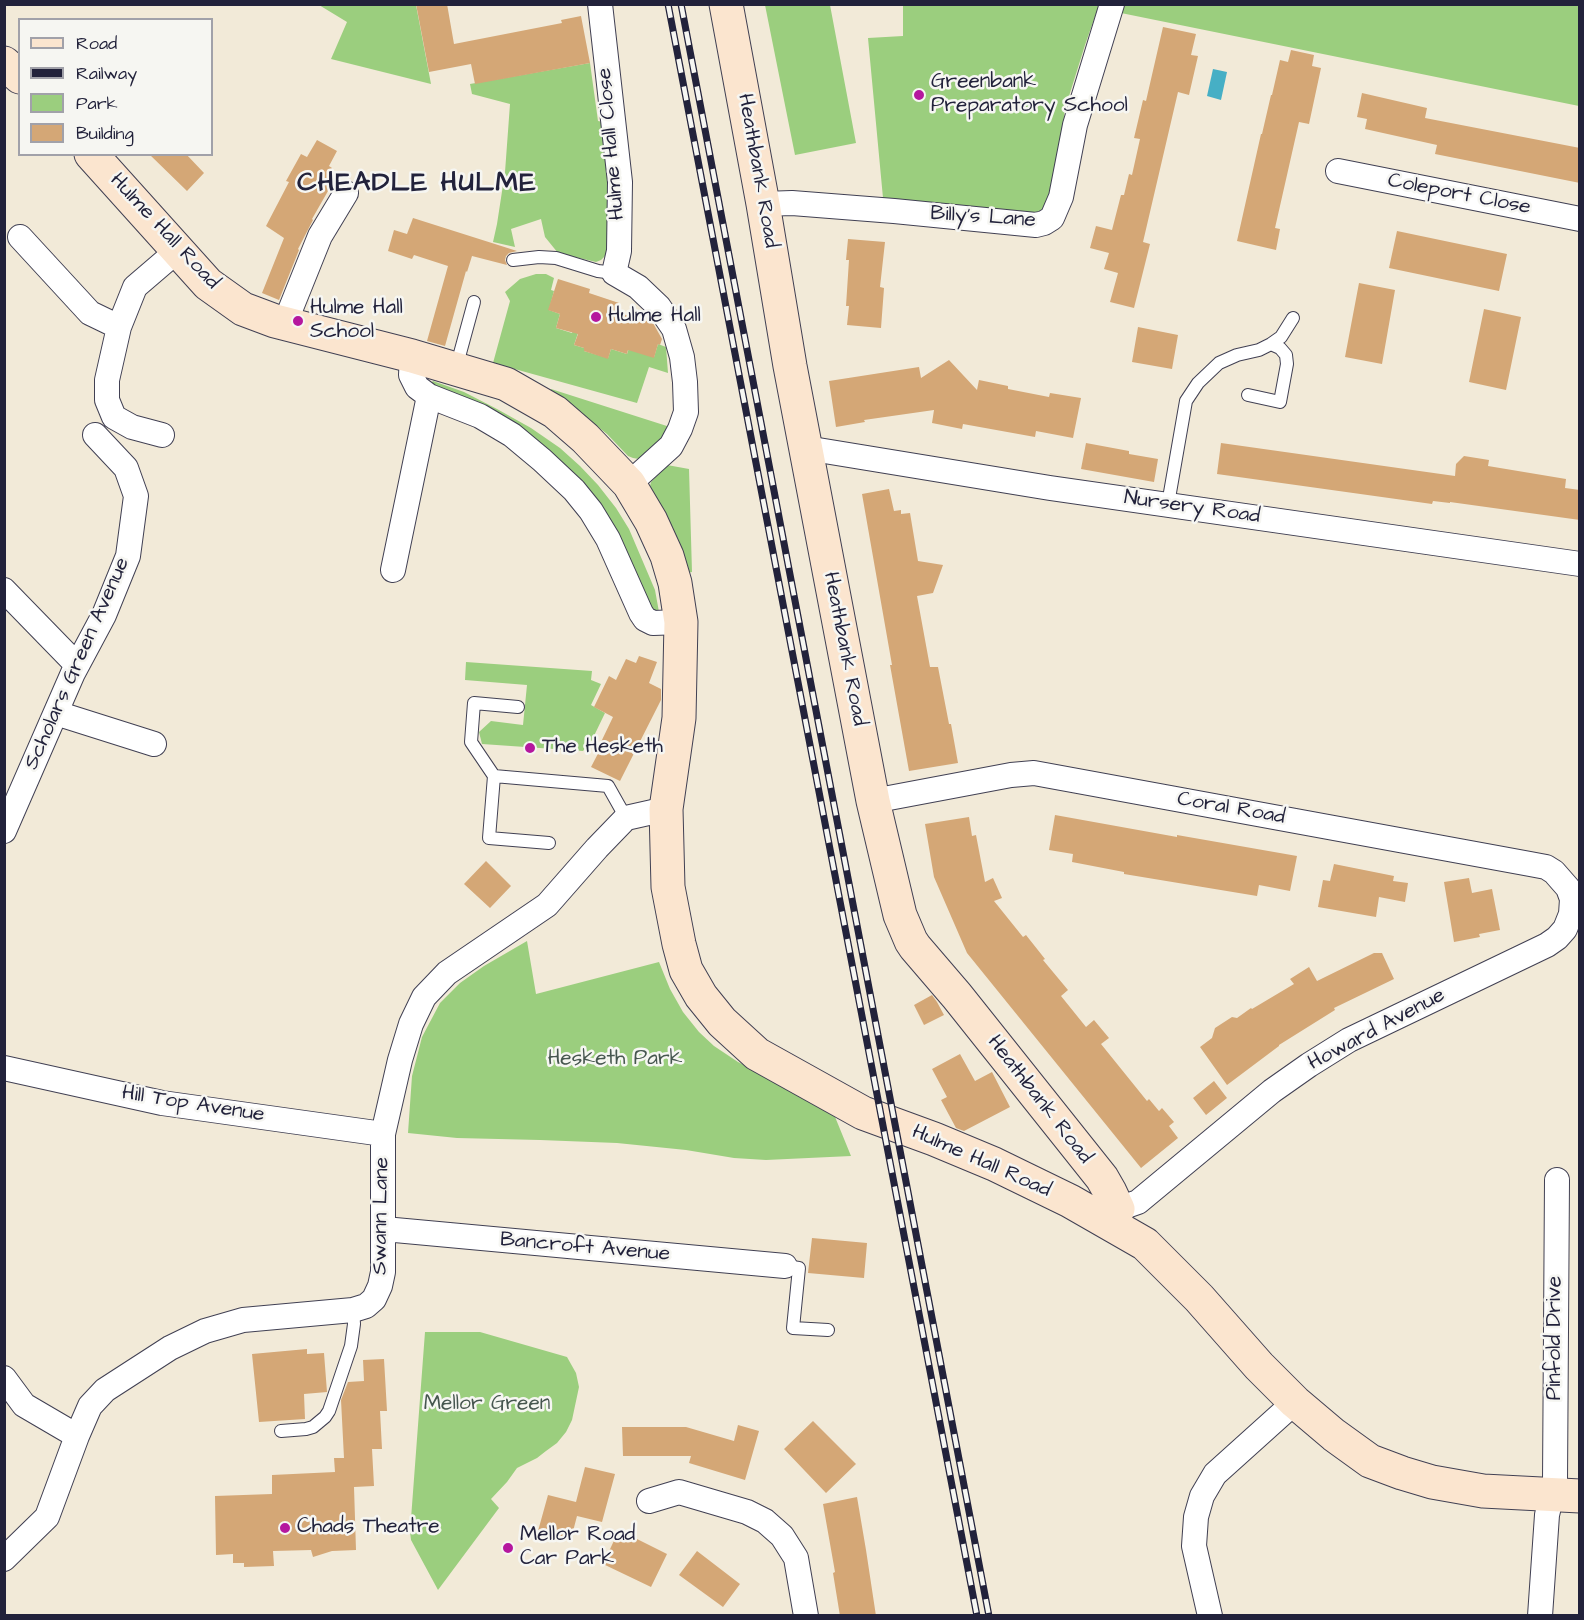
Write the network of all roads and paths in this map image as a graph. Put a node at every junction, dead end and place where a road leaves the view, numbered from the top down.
1 (600, 4) edge
2 (726, 4) edge
3 (1113, 4) edge
4 (4, 63) edge
5 (18, 75) edge
6 (93, 156) edge
7 (1338, 171) dead end
8 (346, 193) dead end
9 (764, 204) junction
10 (1580, 219) edge
11 (20, 237) dead end
12 (177, 251) junction
13 (513, 260) dead end
14 (614, 273) junction
15 (474, 302) dead end
16 (1293, 318) dead end
17 (285, 323) junction
18 (119, 327) junction
19 (1271, 344) junction
20 (412, 356) junction
21 (456, 368) junction
22 (1248, 395) dead end
23 (429, 396) junction
24 (95, 435) dead end
25 (162, 435) dead end
26 (806, 448) junction
27 (628, 484) junction
28 (1168, 504) junction
29 (1580, 564) edge
30 (393, 570) dead end
31 (4, 590) edge
32 (681, 622) junction
33 (77, 664) junction
34 (518, 706) dead end
35 (56, 713) junction
36 (154, 744) dead end
37 (494, 776) junction
38 (873, 801) junction
39 (666, 809) junction
40 (626, 818) junction
41 (4, 831) edge
42 (549, 843) dead end
43 (1576, 899) edge
44 (4, 1068) edge
45 (383, 1134) junction
46 (1557, 1180) dead end
47 (1115, 1216) junction
48 (384, 1229) junction
49 (785, 1266) joint
50 (353, 1310) junction
51 (828, 1330) dead end
52 (4, 1378) edge
53 (1295, 1402) junction
54 (281, 1431) dead end
55 (77, 1436) junction
56 (1565, 1496) edge
57 (649, 1501) dead end
58 (4, 1559) edge
59 (806, 1616) edge
60 (1210, 1616) edge
61 (1540, 1616) edge

1 - 14 street, Hulme Hall Close
2 - 9 main road, Heathbank Road
3 - 9 street, Billy's Lane
4 - 5 main road
6 - 12 main road, Hulme Hall Road
7 - 10 street, Coleport Close
8 - 17 street
9 - 26 main road, Heathbank Road
11 - 18 street
12 - 17 main road, Hulme Hall Road
12 - 18 street
13 - 14 lane
14 - 27 street
15 - 21 lane
16 - 19 lane
17 - 20 main road, Hulme Hall Road
18 - 25 street
19 - 22 lane
19 - 28 lane
20 - 21 main road, Hulme Hall Road
20 - 23 street
21 - 27 main road, Hulme Hall Road
23 - 30 street
23 - 32 street
24 - 33 street, Scholars Green Avenue
26 - 28 street, Nursery Road
26 - 38 main road, Heathbank Road
27 - 32 main road, Hulme Hall Road
28 - 29 street, Nursery Road
31 - 33 street
32 - 39 main road, Hulme Hall Road
33 - 35 street, Scholars Green Avenue
34 - 37 lane
35 - 36 street
35 - 41 street, Scholars Green Avenue
37 - 40 lane
37 - 42 lane
38 - 43 street, Coral Road
38 - 47 main road, Heathbank Road
39 - 40 street
39 - 47 main road, Hulme Hall Road
40 - 45 street, Swann Lane
43 - 47 street, Howard Avenue
44 - 45 street, Hill Top Avenue
45 - 48 street, Swann Lane
46 - 56 street, Pinfold Drive
47 - 53 main road, Hulme Hall Road
48 - 49 street, Bancroft Avenue
48 - 50 street, Swann Lane
49 - 51 lane
50 - 54 lane
50 - 55 street, Swann Lane
52 - 55 street
53 - 56 main road, Hulme Hall Road
53 - 60 street
55 - 58 street, Swann Lane
56 - 61 street, Pinfold Drive
57 - 59 street

